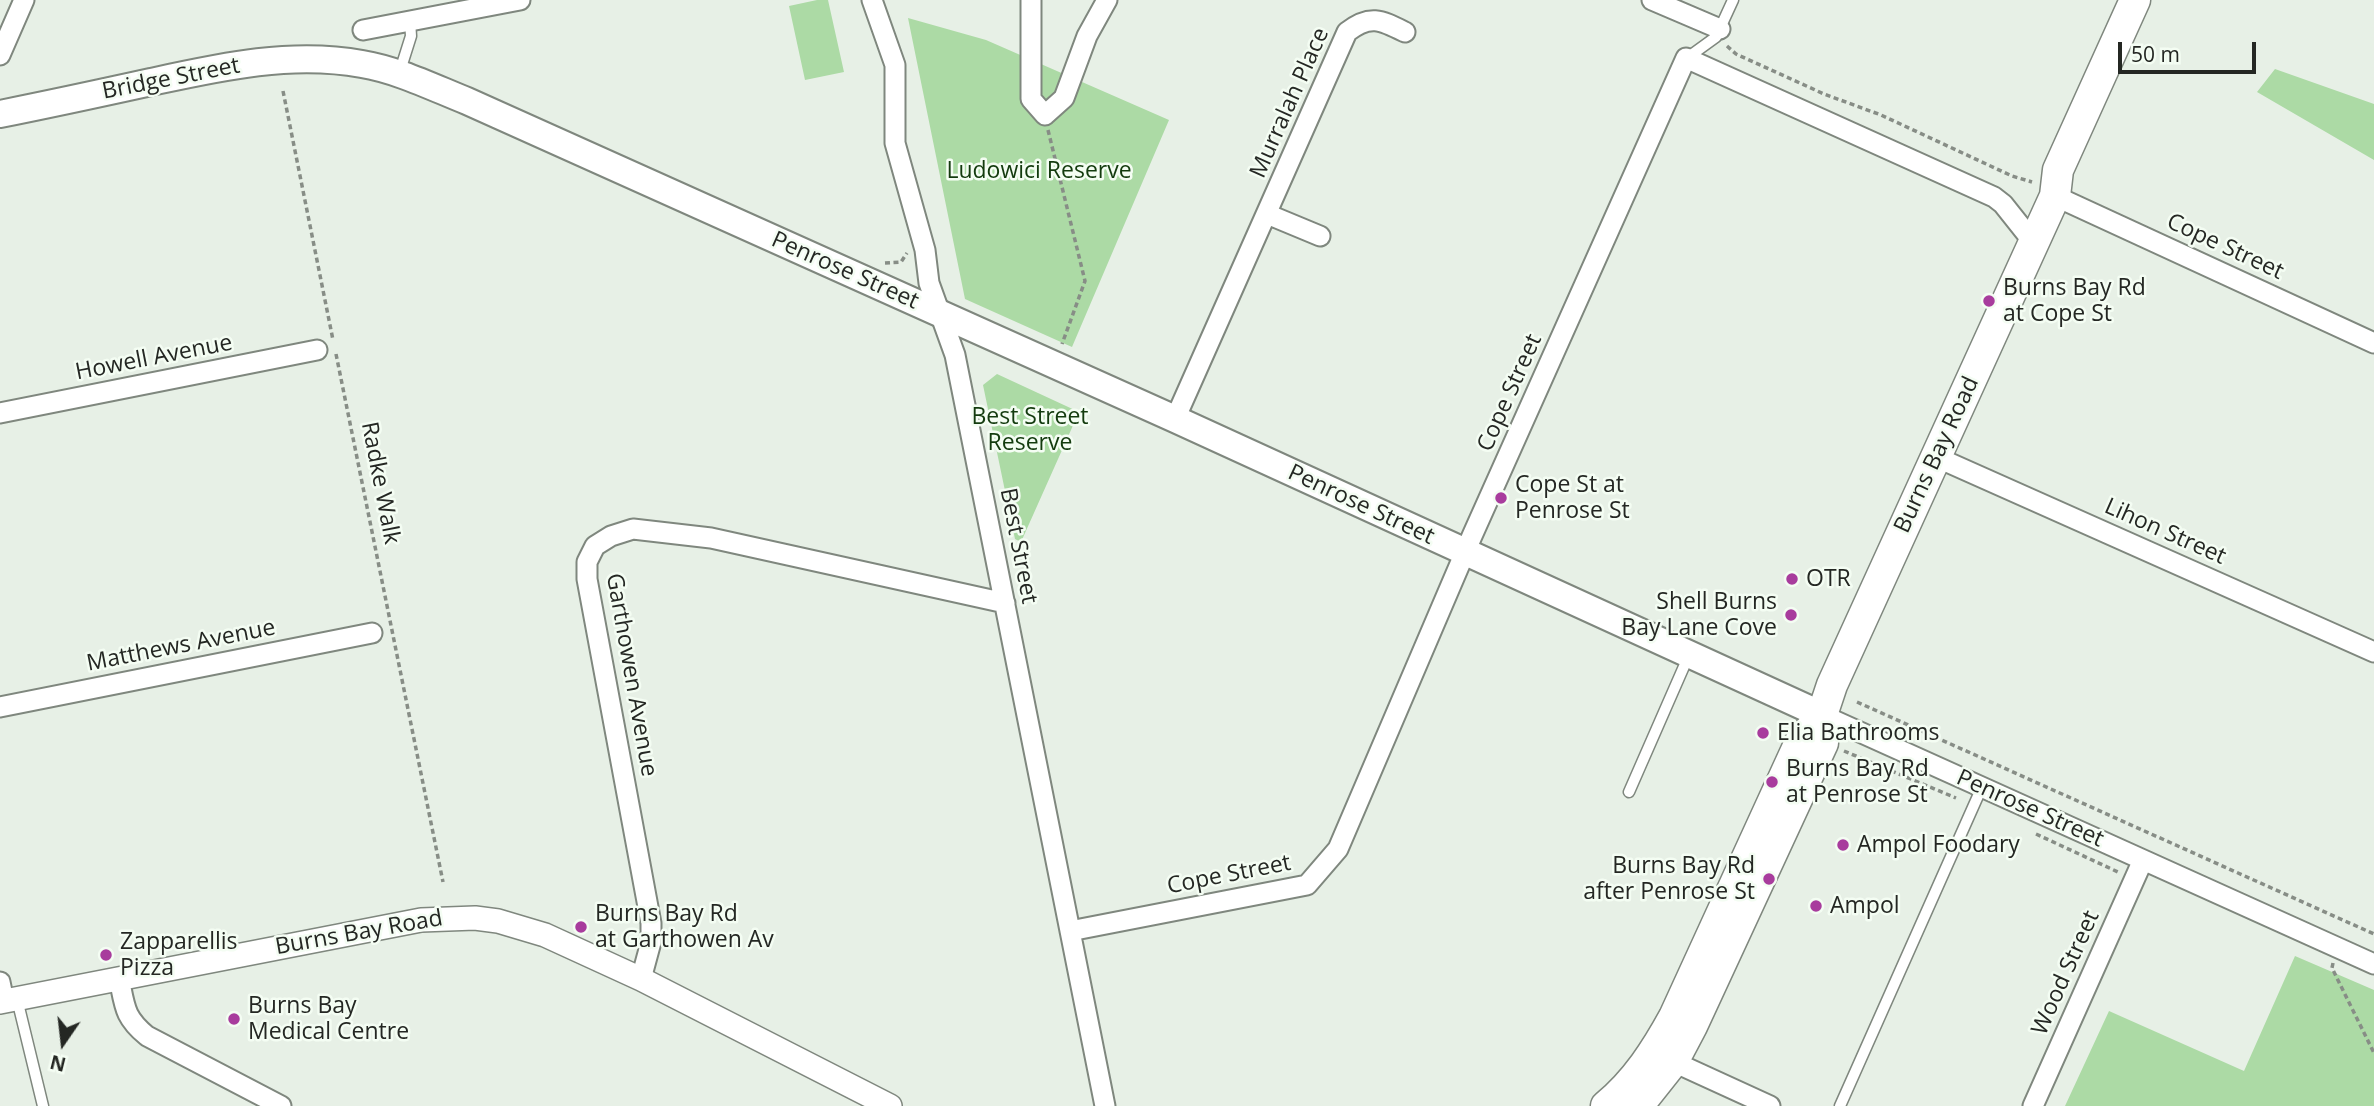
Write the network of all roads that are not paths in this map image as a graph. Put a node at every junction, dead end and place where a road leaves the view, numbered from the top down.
1 (24, 0) edge
2 (520, 0) edge
3 (872, 0) edge
4 (1031, 0) edge
5 (1107, 0) edge
6 (1652, 0) edge
7 (1733, 0) edge
8 (2135, 0) edge
9 (2156, 0) edge
10 (410, 20) junction
11 (363, 30) dead end
12 (1405, 32) dead end
13 (1718, 33) junction
14 (0, 55) edge
15 (1686, 58) junction
16 (343, 61) joint
17 (399, 74) junction
18 (0, 114) edge
19 (2046, 190) junction
20 (1267, 214) junction
21 (1320, 236) dead end
22 (2034, 243) junction
23 (942, 315) junction
24 (2374, 343) edge
25 (317, 350) dead end
26 (0, 413) edge
27 (1175, 419) junction
28 (1936, 457) junction
29 (1465, 552) junction
30 (1005, 603) junction
31 (372, 633) dead end
32 (2374, 652) edge
33 (1690, 655) junction
34 (0, 707) edge
35 (1822, 715) junction
36 (1982, 787) junction
37 (1629, 792) dead end
38 (2143, 860) junction
39 (1070, 931) junction
40 (2374, 964) edge
41 (119, 978) junction
42 (640, 979) junction
43 (5, 996) edge
44 (1664, 1057) junction
45 (43, 1106) edge
46 (281, 1106) edge
47 (890, 1106) edge
48 (1105, 1106) edge
49 (1606, 1106) edge
50 (1637, 1106) edge
51 (1770, 1106) edge
52 (1840, 1106) edge
53 (2033, 1106) edge

1 - 14 street
2 - 10 street
3 - 23 street, Best Street
4 - 5 street
6 - 13 street
7 - 13 lane
8 - 19 main road, Burns Bay Road
9 - 19 main road, Burns Bay Road
10 - 11 street
10 - 17 lane
12 - 20 street, Murralah Place
13 - 15 lane
15 - 22 street
15 - 29 street, Cope Street
16 - 17 main road, Penrose Street
16 - 18 main road, Bridge Street
17 - 23 main road, Penrose Street
19 - 22 main road, Burns Bay Road
19 - 24 street, Cope Street
20 - 21 street, Murralah Place
20 - 27 street, Murralah Place
22 - 28 main road, Burns Bay Road
23 - 27 main road, Penrose Street
23 - 30 street, Best Street
25 - 26 street, Howell Avenue
27 - 29 main road, Penrose Street
28 - 32 street, Lihon Street
28 - 35 main road, Burns Bay Road
29 - 33 main road, Penrose Street
29 - 39 street, Cope Street
30 - 39 street, Best Street
30 - 42 street, Garthowen Avenue
31 - 34 street, Matthews Avenue
33 - 35 main road, Penrose Street
33 - 37 lane
35 - 36 street, Penrose Street
35 - 44 main road, Burns Bay Road
36 - 38 street, Penrose Street
36 - 52 lane
38 - 40 street, Penrose Street
38 - 53 street, Wood Street
39 - 48 street, Best Street
41 - 42 street, Burns Bay Road
41 - 43 street, Burns Bay Road
41 - 46 street
42 - 47 street, Burns Bay Road
43 - 45 lane
44 - 49 main road, Burns Bay Road
44 - 50 main road, Burns Bay Road
44 - 51 street

